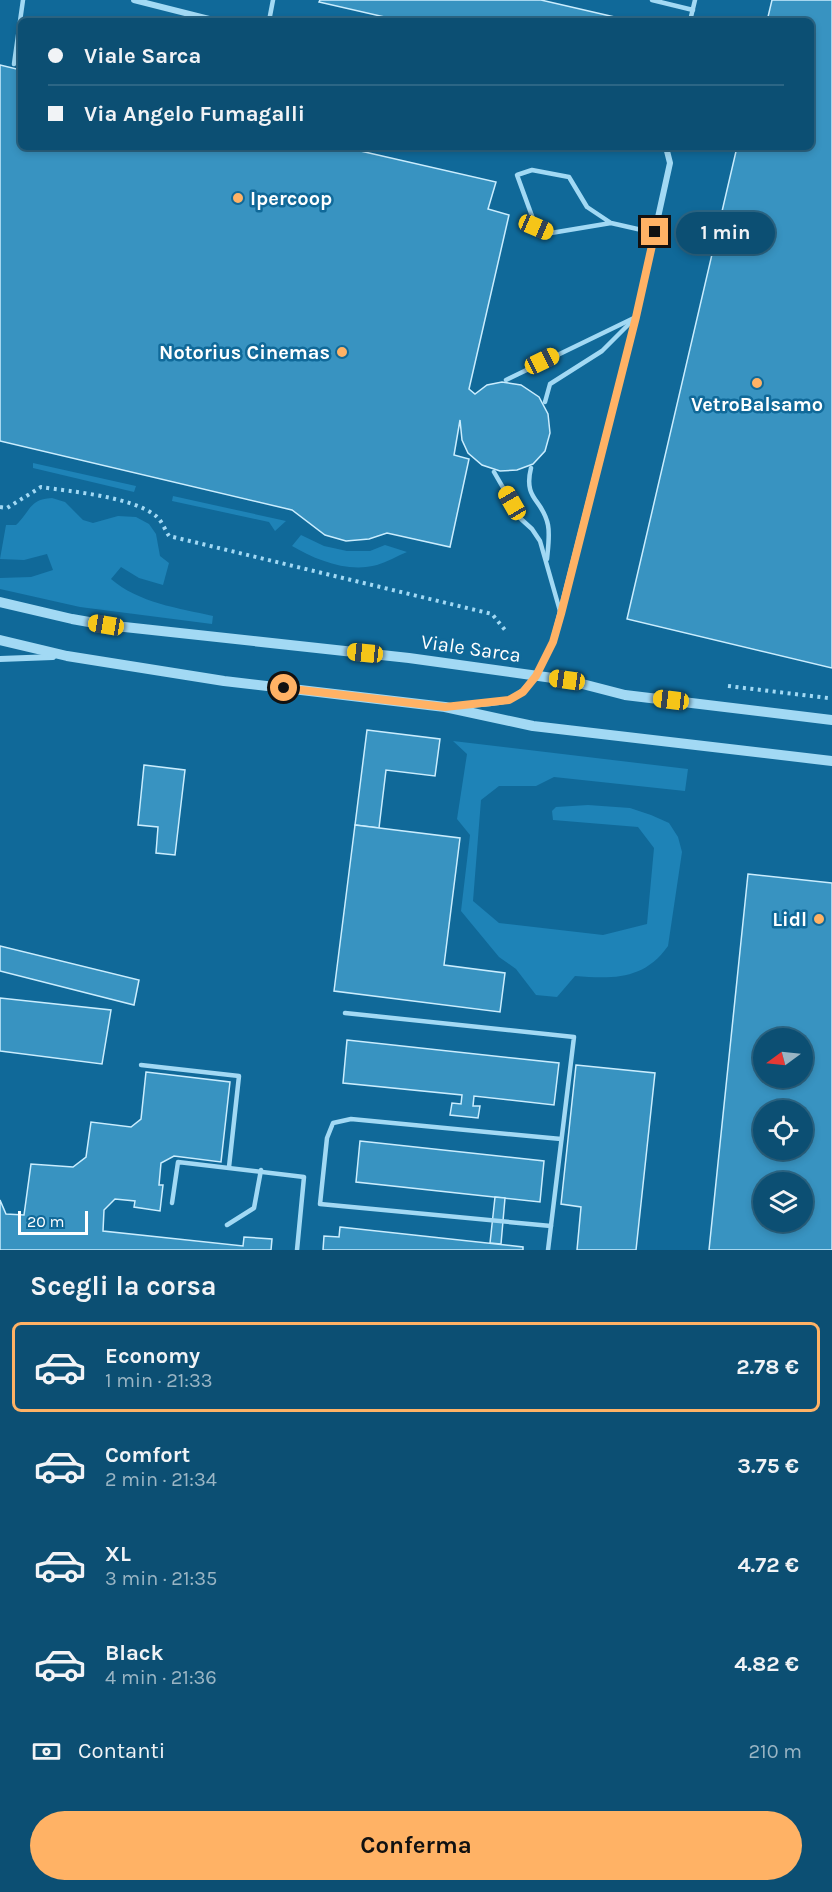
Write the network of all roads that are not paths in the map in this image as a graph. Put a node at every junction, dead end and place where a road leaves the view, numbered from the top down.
1 (23, 0) edge
2 (134, 0) edge
3 (273, 0) edge
4 (652, 0) edge
5 (695, 0) edge
6 (693, 10) junction
7 (20, 18) edge
8 (205, 18) edge
9 (270, 18) edge
10 (691, 18) edge
11 (18, 36) edge
12 (14, 64) dead end
13 (667, 150) edge
14 (611, 223) junction
15 (655, 232) junction
16 (636, 317) junction
17 (506, 380) dead end
18 (545, 402) dead end
19 (531, 468) dead end
20 (494, 472) dead end
21 (547, 564) junction
22 (0, 602) edge
23 (561, 614) junction
24 (0, 640) edge
25 (67, 656) junction
26 (0, 659) edge
27 (536, 676) junction
28 (445, 707) junction
29 (832, 720) edge
30 (832, 761) edge
31 (345, 1013) dead end
32 (141, 1065) dead end
33 (561, 1139) junction
34 (229, 1167) junction
35 (261, 1170) junction
36 (172, 1203) dead end
37 (227, 1225) dead end
38 (551, 1226) junction
39 (297, 1250) edge
40 (548, 1250) edge

1 - 7 lane
2 - 8 street
3 - 9 lane
4 - 6 lane
5 - 6 lane
6 - 10 lane
11 - 12 lane
13 - 15 street
14 - 14 lane
14 - 15 lane
15 - 16 street
16 - 17 lane
16 - 18 lane
16 - 23 street
19 - 21 lane
20 - 21 lane
21 - 23 lane
22 - 27 street, Viale Sarca
23 - 27 street
24 - 25 street
25 - 26 street
25 - 28 street
27 - 28 street
27 - 29 street, Viale Sarca
28 - 30 street
31 - 33 lane
32 - 34 lane
33 - 38 lane
33 - 38 lane
34 - 35 lane
34 - 36 lane
35 - 37 lane
35 - 39 lane
38 - 40 lane

